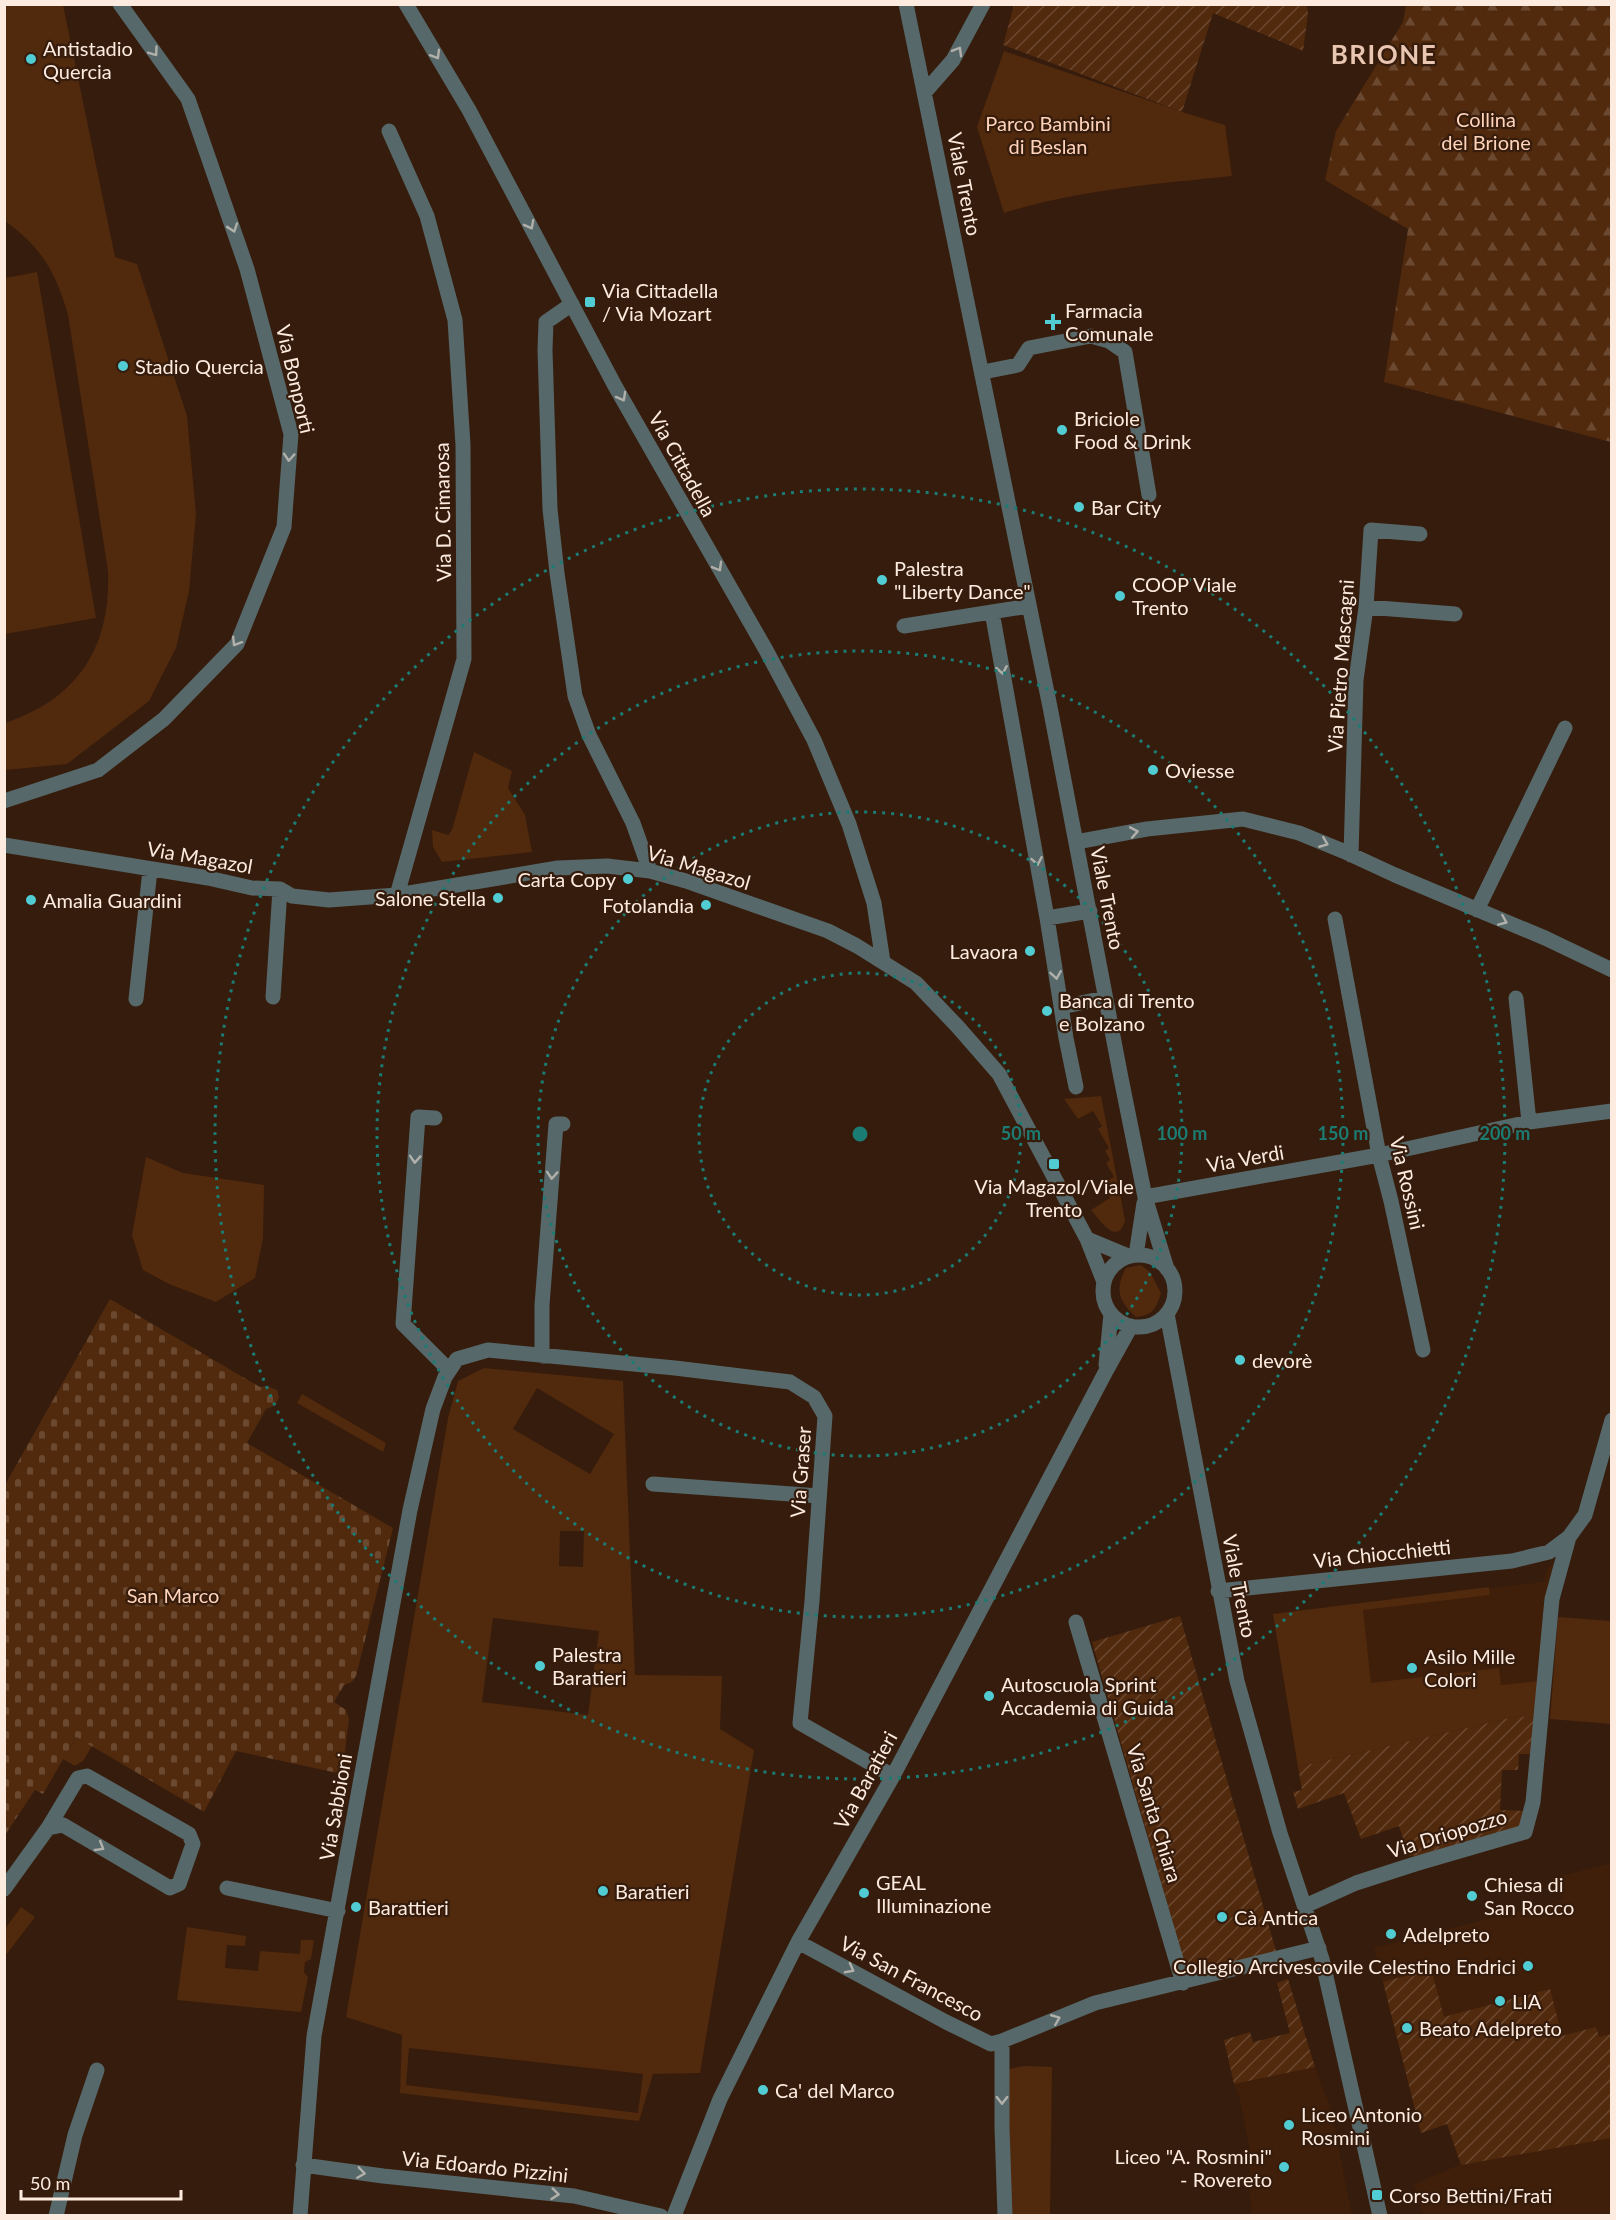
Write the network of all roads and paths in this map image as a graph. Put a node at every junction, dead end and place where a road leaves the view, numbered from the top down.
1 (120, 4) edge
2 (406, 4) edge
3 (906, 4) edge
4 (983, 4) edge
5 (925, 92) junction
6 (389, 131) dead end
7 (572, 304) junction
8 (983, 372) junction
9 (1149, 495) dead end
10 (1420, 534) dead end
11 (1029, 606) junction
12 (1366, 607) junction
13 (992, 612) junction
14 (1455, 614) dead end
15 (904, 626) dead end
16 (1565, 728) dead end
17 (4, 801) edge
18 (1076, 842) junction
19 (4, 845) edge
20 (1351, 855) junction
21 (150, 870) junction
22 (650, 871) junction
23 (280, 889) junction
24 (397, 895) junction
25 (1477, 910) junction
26 (1090, 911) junction
27 (1047, 918) junction
28 (1335, 919) dead end
29 (883, 962) junction
30 (1611, 970) edge
31 (273, 997) dead end
32 (1105, 998) junction
33 (1516, 998) dead end
34 (136, 999) dead end
35 (1061, 1007) junction
36 (1076, 1087) dead end
37 (1611, 1111) edge
38 (435, 1118) dead end
39 (1529, 1122) junction
40 (563, 1124) dead end
41 (1379, 1155) junction
42 (1145, 1197) junction
43 (1087, 1239) junction
44 (1132, 1256) junction
45 (1167, 1269) junction
46 (1104, 1282) junction
47 (1111, 1314) junction
48 (1167, 1314) junction
49 (1152, 1324) junction
50 (1131, 1326) junction
51 (1423, 1350) dead end
52 (542, 1356) junction
53 (1176, 1365) junction
54 (449, 1370) junction
55 (1106, 1371) junction
56 (1611, 1420) edge
57 (653, 1484) dead end
58 (819, 1496) junction
59 (1569, 1537) junction
60 (1549, 1552) joint
61 (1218, 1591) junction
62 (1076, 1622) dead end
63 (893, 1776) junction
64 (48, 1828) junction
65 (226, 1888) dead end
66 (4, 1889) edge
67 (1305, 1906) junction
68 (338, 1911) junction
69 (798, 1942) junction
70 (1319, 1948) junction
71 (1184, 1983) junction
72 (1002, 2041) junction
73 (97, 2070) dead end
74 (303, 2165) junction
75 (56, 2216) edge
76 (300, 2216) edge
77 (661, 2216) edge
78 (674, 2216) edge
79 (1005, 2216) edge
80 (1380, 2216) edge

1 -> 17 street, Via Bonporti
2 -> 7 street, Via Cittadella
3 - 5 street, Viale Trento
5 -> 4 street
5 - 8 street, Viale Trento
6 - 24 street, Via D. Cimarosa
7 - 22 street
7 -> 29 street, Via Cittadella
8 - 9 street
8 - 11 street, Viale Trento
10 - 12 street, Via Pietro Mascagni
11 - 13 street
11 - 18 street, Viale Trento
12 - 14 street
12 - 20 street, Via Pietro Mascagni
13 - 15 street
13 -> 27 street
16 - 25 street
18 -> 20 street
18 - 26 street, Viale Trento
19 - 21 street, Via Magazol
20 - 25 street
21 - 23 street, Via Magazol
21 - 34 street
22 - 24 street, Via Magazol
22 - 29 street, Via Magazol
23 - 24 street, Via Magazol
23 - 31 street
25 -> 30 street
26 - 27 street
26 - 32 street, Viale Trento
27 -> 35 street
28 - 41 street, Via Rossini
29 - 43 street, Via Magazol
32 - 35 street
32 - 42 street, Viale Trento
33 - 39 street
35 - 36 street
37 - 39 street, Via Verdi
38 -> 54 street
39 - 41 street, Via Verdi
40 -> 52 street
41 - 42 street, Via Verdi
41 - 51 street, Via Rossini
42 - 44 street, Viale Trento
42 - 45 street, Viale Trento
43 - 44 street
43 - 46 street, Via Magazol
44 - 45 street
44 - 46 street
45 - 48 street, Viale Trento
46 - 47 street
47 - 50 street
47 - 55 street, Via Baratieri
48 - 49 street
48 - 53 street, Viale Trento
49 - 50 street
49 - 53 street
50 - 55 street, Via Baratieri
52 - 54 street, Via Graser
52 - 58 street, Via Graser
53 - 61 street, Viale Trento
54 - 68 street, Via Sabbioni
55 - 63 street, Via Baratieri
56 - 59 street, Via Driopozzo
57 - 58 street
58 - 63 street, Via Graser
59 - 60 street, Via Driopozzo
59 - 67 street, Via Driopozzo
60 - 61 street, Via Chiocchietti
61 - 67 street, Viale Trento
62 - 71 street, Via Santa Chiara
63 - 69 street, Via Baratieri
64 -> 64 street
64 - 66 street
65 - 68 street
67 - 70 street, Viale Trento
68 - 74 street, Via Sabbioni
69 -> 72 street, Via San Francesco
69 - 78 street, Via Baratieri
70 - 71 street
70 - 80 street, Viale Trento
72 -> 71 street
72 -> 79 street
73 - 75 street
74 - 76 street, Via Sabbioni
74 -> 77 street, Via Edoardo Pizzini

